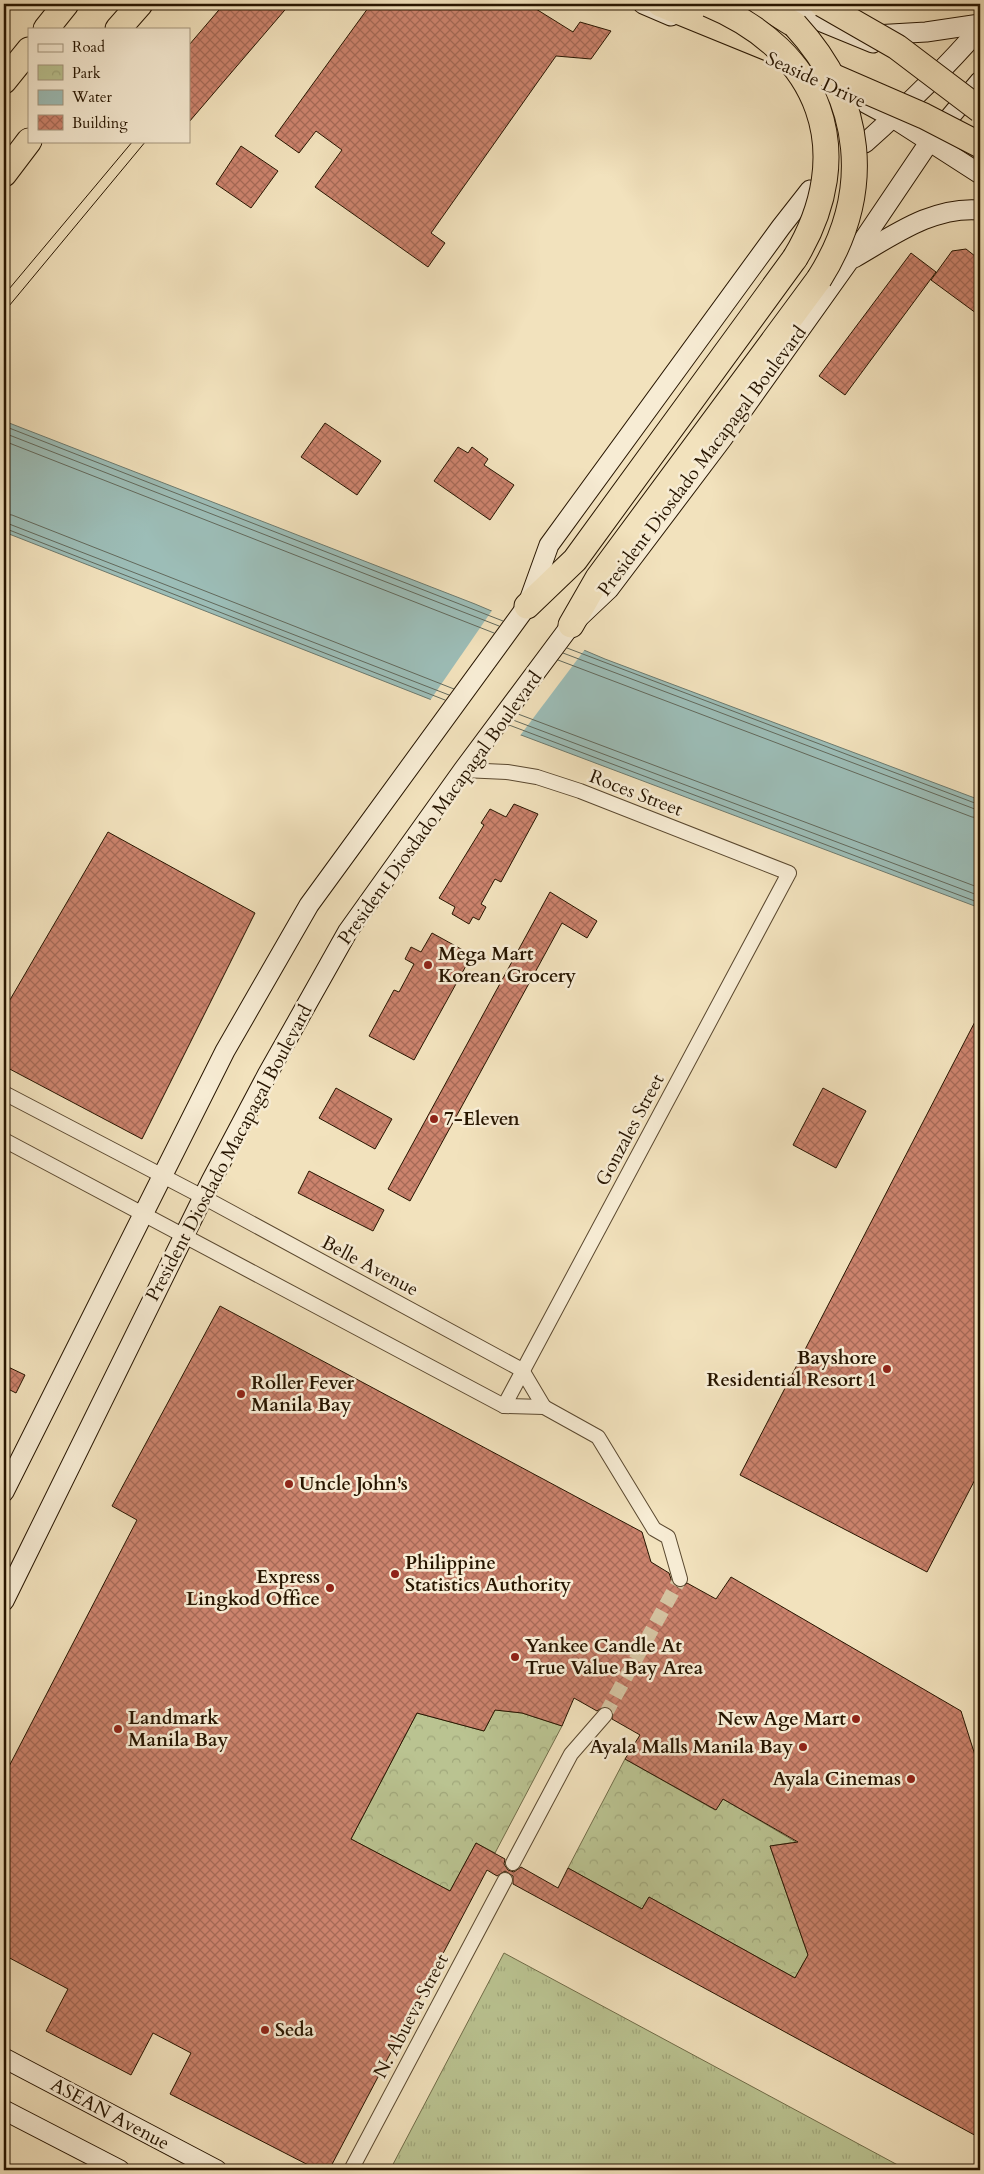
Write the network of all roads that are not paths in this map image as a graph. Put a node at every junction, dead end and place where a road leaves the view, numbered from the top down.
1 (66, 4) edge
2 (140, 4) edge
3 (643, 4) edge
4 (660, 4) edge
5 (708, 4) edge
6 (761, 4) edge
7 (777, 4) edge
8 (822, 4) edge
9 (980, 24) edge
10 (47, 28) edge
11 (119, 28) edge
12 (980, 28) edge
13 (843, 32) junction
14 (28, 51) edge
15 (943, 68) junction
16 (4, 82) edge
17 (979, 93) edge
18 (893, 118) junction
19 (930, 141) junction
20 (28, 142) edge
21 (864, 143) dead end
22 (980, 144) edge
23 (4, 174) edge
24 (980, 174) edge
25 (810, 190) dead end
26 (980, 210) edge
27 (849, 261) junction
28 (524, 610) junction
29 (569, 628) junction
30 (463, 770) junction
31 (789, 873) joint
32 (4, 1094) edge
33 (4, 1140) edge
34 (162, 1176) junction
35 (203, 1197) junction
36 (144, 1213) junction
37 (184, 1235) junction
38 (522, 1370) junction
39 (504, 1406) junction
40 (544, 1407) junction
41 (4, 1492) edge
42 (680, 1579) tunnel mouth
43 (4, 1601) edge
44 (606, 1715) tunnel mouth
45 (513, 1864) dead end
46 (505, 1880) dead end
47 (4, 2058) edge
48 (4, 2110) edge
49 (120, 2170) edge
50 (217, 2170) edge
51 (351, 2170) edge

1 - 10 highway
2 - 11 highway
3 - 18 main road, Seaside Drive
4 - 22 highway, bridge
5 - 28 highway, bridge
6 - 29 highway, bridge
7 - 13 main road
8 - 17 highway, bridge
9 - 13 main road
12 - 15 main road
13 - 15 main road
14 - 16 highway
15 - 17 main road
15 - 18 main road
17 - 19 main road, President Diosdado Macapagal Boulevard
18 - 19 main road, Seaside Drive
18 - 21 main road
19 - 24 main road, Seaside Drive
19 - 27 main road, President Diosdado Macapagal Boulevard
20 - 23 highway
25 - 28 main road
26 - 27 main road
27 - 29 main road, President Diosdado Macapagal Boulevard
28 - 34 main road
29 - 30 main road, President Diosdado Macapagal Boulevard
30 - 31 street, Roces Street
30 - 35 main road, President Diosdado Macapagal Boulevard
31 - 38 street, Gonzales Street
32 - 34 street, Belle Avenue
33 - 36 street
34 - 35 street, Belle Avenue
34 - 36 main road
35 - 37 main road, President Diosdado Macapagal Boulevard
35 - 38 street, Belle Avenue
36 - 37 street
36 - 41 main road
37 - 39 street
37 - 43 main road, President Diosdado Macapagal Boulevard
38 - 39 street, Gonzales Street
38 - 40 street
39 - 40 street
40 - 42 street
44 - 45 street
46 - 51 street, N. Abueva Street
47 - 50 main road, ASEAN Avenue
48 - 49 main road

